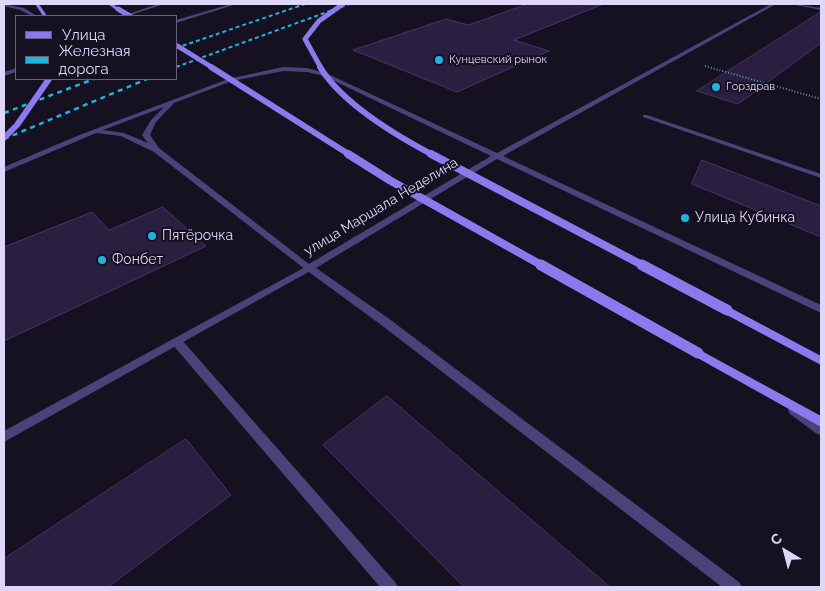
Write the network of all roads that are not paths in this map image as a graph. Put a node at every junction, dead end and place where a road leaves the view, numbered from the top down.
1 (37, 4) edge
2 (110, 4) edge
3 (162, 4) edge
4 (235, 4) edge
5 (344, 4) edge
6 (774, 4) edge
7 (796, 4) edge
8 (4, 5) edge
9 (118, 6) edge
10 (821, 9) edge
11 (33, 15) edge
12 (44, 15) edge
13 (127, 15) edge
14 (129, 15) edge
15 (178, 21) edge
16 (178, 46) edge
17 (48, 80) edge
18 (190, 94) junction
19 (645, 116) dead end
20 (80, 137) junction
21 (4, 138) edge
22 (157, 150) junction
23 (497, 156) junction
24 (4, 170) edge
25 (821, 176) edge
26 (310, 268) junction
27 (821, 309) edge
28 (176, 342) junction
29 (821, 361) edge
30 (781, 400) junction
31 (821, 422) edge
32 (821, 430) edge
33 (4, 437) edge
34 (390, 587) edge
35 (734, 587) edge

1 - 12 main road
2 - 9 main road
3 - 13 street
4 - 15 street
5 - 29 main road, bridge
6 - 23 street, улица Маршала Неделина
7 - 10 street
8 - 11 street
9 - 14 main road, bridge
16 - 30 main road, bridge
17 - 21 main road, bridge
18 - 20 street
18 - 22 street
18 - 23 street
19 - 25 street
20 - 22 street
20 - 24 street
22 - 26 street
23 - 26 street, улица Маршала Неделина
23 - 27 street
26 - 28 street, улица Маршала Неделина
26 - 35 street
28 - 33 street, улица Маршала Неделина
28 - 34 street
30 - 31 main road
30 - 32 street

